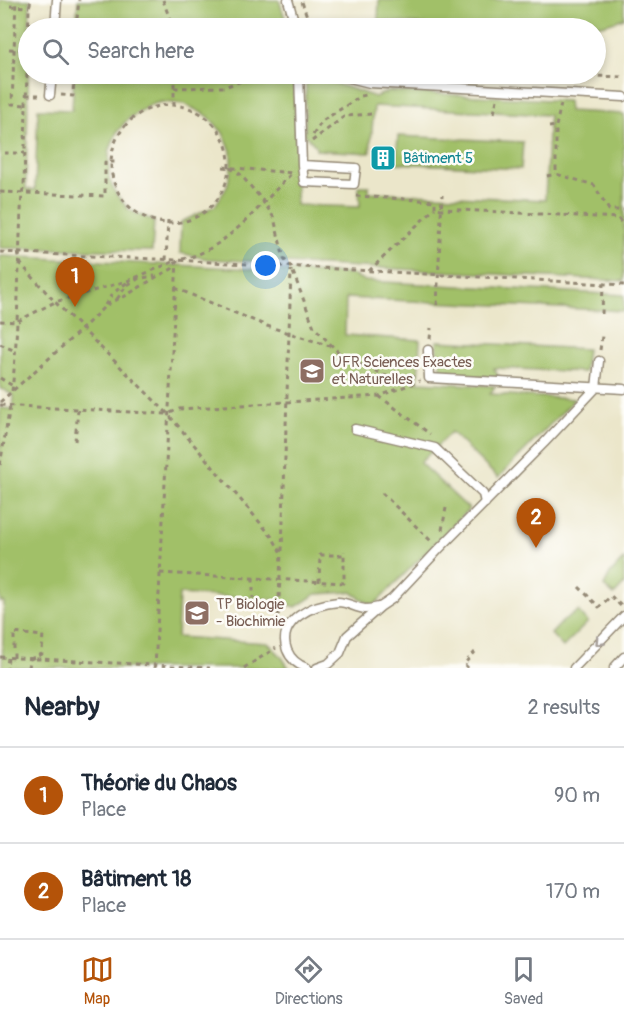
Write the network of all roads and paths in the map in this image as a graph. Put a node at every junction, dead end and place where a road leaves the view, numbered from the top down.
1 (16, 0) edge
2 (31, 0) edge
3 (57, 0) edge
4 (79, 0) edge
5 (163, 0) edge
6 (288, 0) edge
7 (302, 0) edge
8 (10, 6) dead end
9 (16, 6) junction
10 (29, 7) junction
11 (29, 18) edge
12 (56, 18) edge
13 (77, 18) edge
14 (169, 18) edge
15 (293, 18) edge
16 (308, 18) edge
17 (11, 49) junction
18 (18, 49) edge
19 (606, 76) edge
20 (624, 77) edge
21 (27, 84) edge
22 (51, 84) edge
23 (174, 84) edge
24 (233, 84) edge
25 (299, 84) edge
26 (388, 84) edge
27 (174, 88) junction
28 (369, 94) dead end
29 (50, 95) dead end
30 (624, 97) edge
31 (562, 101) dead end
32 (6, 104) dead end
33 (12, 104) junction
34 (26, 105) junction
35 (174, 105) junction
36 (372, 114) dead end
37 (556, 126) junction
38 (549, 127) dead end
39 (4, 153) dead end
40 (25, 153) junction
41 (110, 161) junction
42 (116, 162) dead end
43 (224, 167) dead end
44 (230, 167) junction
45 (301, 169) junction
46 (292, 173) junction
47 (556, 174) junction
48 (547, 176) dead end
49 (0, 192) edge
50 (22, 193) junction
51 (442, 195) dead end
52 (346, 196) dead end
53 (264, 202) junction
54 (435, 208) junction
55 (442, 209) junction
56 (609, 210) junction
57 (624, 210) edge
58 (618, 218) junction
59 (168, 221) junction
60 (624, 227) edge
61 (0, 252) edge
62 (18, 253) junction
63 (166, 260) junction
64 (177, 260) junction
65 (291, 267) junction
66 (369, 271) junction
67 (439, 275) junction
68 (158, 276) junction
69 (138, 279) junction
70 (130, 280) junction
71 (603, 284) junction
72 (624, 285) edge
73 (175, 288) junction
74 (116, 300) junction
75 (55, 302) junction
76 (437, 305) dead end
77 (104, 307) junction
78 (602, 314) dead end
79 (0, 321) edge
80 (16, 322) junction
81 (82, 329) junction
82 (289, 333) junction
83 (0, 344) edge
84 (333, 347) junction
85 (428, 350) dead end
86 (15, 351) junction
87 (599, 361) dead end
88 (0, 378) edge
89 (429, 378) junction
90 (13, 386) junction
91 (596, 388) junction
92 (624, 389) edge
93 (12, 391) junction
94 (378, 396) junction
95 (286, 401) junction
96 (0, 403) edge
97 (10, 406) junction
98 (78, 410) junction
99 (168, 414) junction
100 (355, 429) dead end
101 (75, 441) dead end
102 (435, 448) junction
103 (0, 465) edge
104 (382, 493) dead end
105 (485, 503) junction
106 (446, 508) dead end
107 (439, 549) junction
108 (281, 553) junction
109 (160, 573) junction
110 (254, 578) junction
111 (281, 580) junction
112 (319, 582) junction
113 (579, 587) dead end
114 (254, 598) dead end
115 (380, 607) junction
116 (624, 609) edge
117 (624, 616) edge
118 (271, 621) dead end
119 (285, 642) junction
120 (475, 652) dead end
121 (0, 657) edge
122 (624, 657) edge
123 (8, 658) junction
124 (14, 658) junction
125 (30, 659) junction
126 (106, 662) junction
127 (156, 667) edge
128 (8, 668) edge
129 (29, 668) edge
130 (106, 668) edge
131 (210, 668) edge
132 (244, 668) edge
133 (307, 668) edge
134 (317, 668) edge
135 (468, 668) edge
136 (574, 668) edge
137 (614, 668) edge

1 - 9 path
2 - 10 path
3 - 12 lane
4 - 13 path
5 - 14 path
6 - 15 lane
7 - 16 path
8 - 9 path
9 - 10 path
9 - 17 path
10 - 11 path
17 - 18 path
17 - 33 path
19 - 20 path
21 - 34 path
22 - 29 lane
23 - 27 path
24 - 27 path
25 - 45 lane
26 - 30 lane
27 - 35 path
28 - 36 path
31 - 37 path
32 - 33 path
33 - 34 path
34 - 40 path
35 - 41 path
35 - 44 path
37 - 38 path
37 - 47 path
39 - 40 path
40 - 50 path
41 - 42 path
41 - 50 path
41 - 59 path
43 - 44 path
44 - 46 path
44 - 53 path
44 - 59 path
45 - 45 lane
45 - 46 path
45 - 46 path
46 - 53 path
47 - 48 path
47 - 56 path
49 - 50 path
50 - 62 path
51 - 55 path
52 - 54 path
53 - 64 path
53 - 65 path
54 - 55 path
54 - 66 path
55 - 58 path
55 - 67 path
56 - 57 path
56 - 58 path
58 - 60 path
59 - 63 path, bridge
61 - 62 path
62 - 63 path
62 - 75 path
62 - 80 path
63 - 64 path
64 - 65 path
64 - 68 path
64 - 70 path
64 - 73 path
65 - 66 path
65 - 82 path
65 - 84 path
66 - 67 path
67 - 71 path
67 - 76 path
68 - 69 path
68 - 74 path
69 - 70 path
69 - 74 path
70 - 75 path
70 - 77 path
71 - 72 path
71 - 78 path
73 - 82 path
73 - 99 path
74 - 77 path
75 - 80 path
75 - 81 path
77 - 81 path
79 - 80 path
80 - 86 path
81 - 93 path
81 - 99 path
82 - 84 path
82 - 95 path
83 - 86 path
84 - 89 path
85 - 89 lane
86 - 90 path
87 - 91 lane
88 - 90 path
89 - 91 lane
89 - 94 path
90 - 93 path
91 - 92 lane
91 - 105 lane
93 - 96 path
94 - 95 path
94 - 102 path
95 - 99 path
95 - 108 path
96 - 97 path
97 - 98 path
97 - 103 path
98 - 99 path
98 - 101 path
99 - 108 path
99 - 109 path
100 - 102 lane
102 - 105 lane
104 - 107 path
105 - 107 lane
106 - 107 path
107 - 115 lane
108 - 111 path
109 - 110 path
109 - 127 path
110 - 111 path
110 - 114 path
111 - 112 path
111 - 118 path
112 - 112 path
113 - 116 path
115 - 119 lane
115 - 134 lane
117 -> 136 lane
119 - 132 path
119 - 133 lane
120 - 135 path
121 - 123 path
122 - 137 lane
123 - 124 path
123 - 128 path
124 - 125 path
124 - 125 path
125 - 126 path
125 - 129 path
126 - 127 path
126 - 130 path
127 - 131 path

